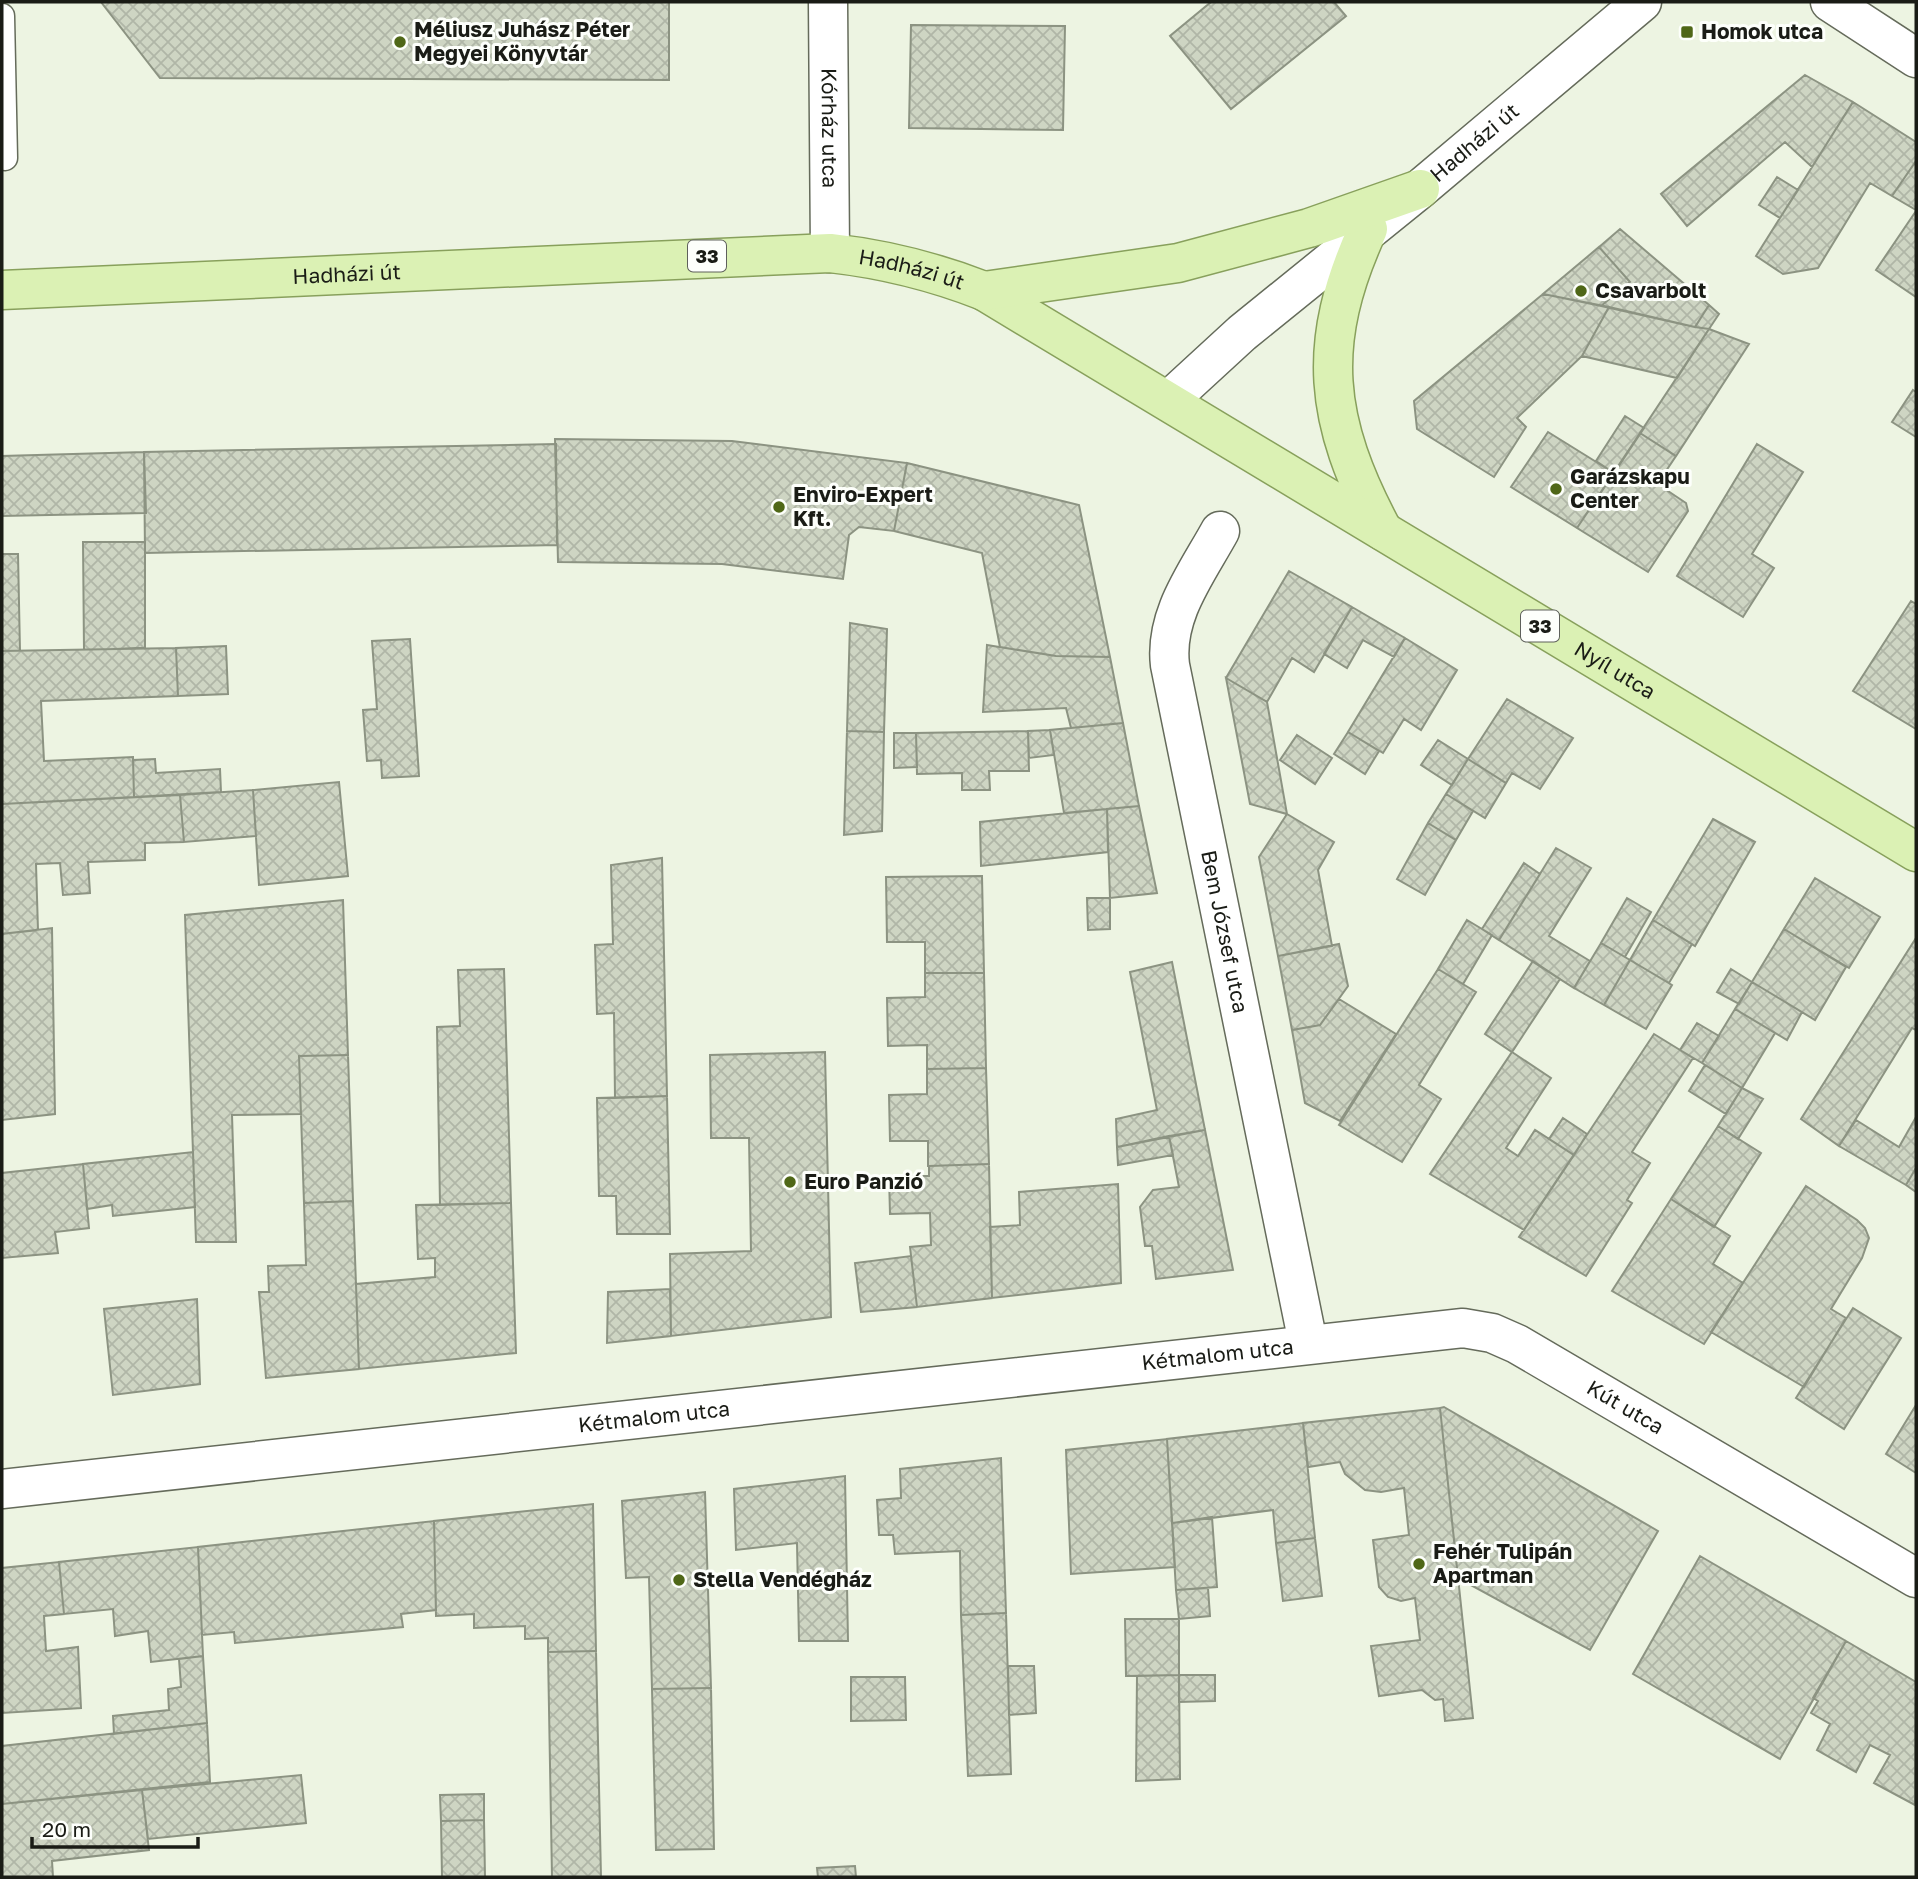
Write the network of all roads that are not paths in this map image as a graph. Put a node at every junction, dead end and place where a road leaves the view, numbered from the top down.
1 (828, 2) edge
2 (1642, 2) edge
3 (1830, 2) edge
4 (2, 16) edge
5 (1916, 58) edge
6 (5, 158) dead end
7 (1420, 189) junction
8 (1368, 229) junction
9 (830, 253) junction
10 (2, 290) edge
11 (984, 291) junction
12 (1168, 401) junction
13 (1220, 531) dead end
14 (1383, 531) junction
15 (1916, 852) edge
16 (1308, 1343) junction
17 (2, 1489) edge
18 (1916, 1578) edge

1 - 9 street, Kórház utca
2 - 7 street, Hadházi út
3 - 5 street
4 - 6 lane
7 - 8 street, Hadházi út
7 - 11 main road
8 - 12 street, Hadházi út
8 - 14 main road
9 - 10 main road, Hadházi út / 33
9 - 11 main road, Hadházi út / 33
11 - 12 main road, Hadházi út / 33
12 - 14 main road, Nyíl utca / 33
13 - 16 street, Bem József utca
14 - 15 main road, Nyíl utca / 33
16 - 17 street, Kétmalom utca
16 - 18 street, Kút utca

